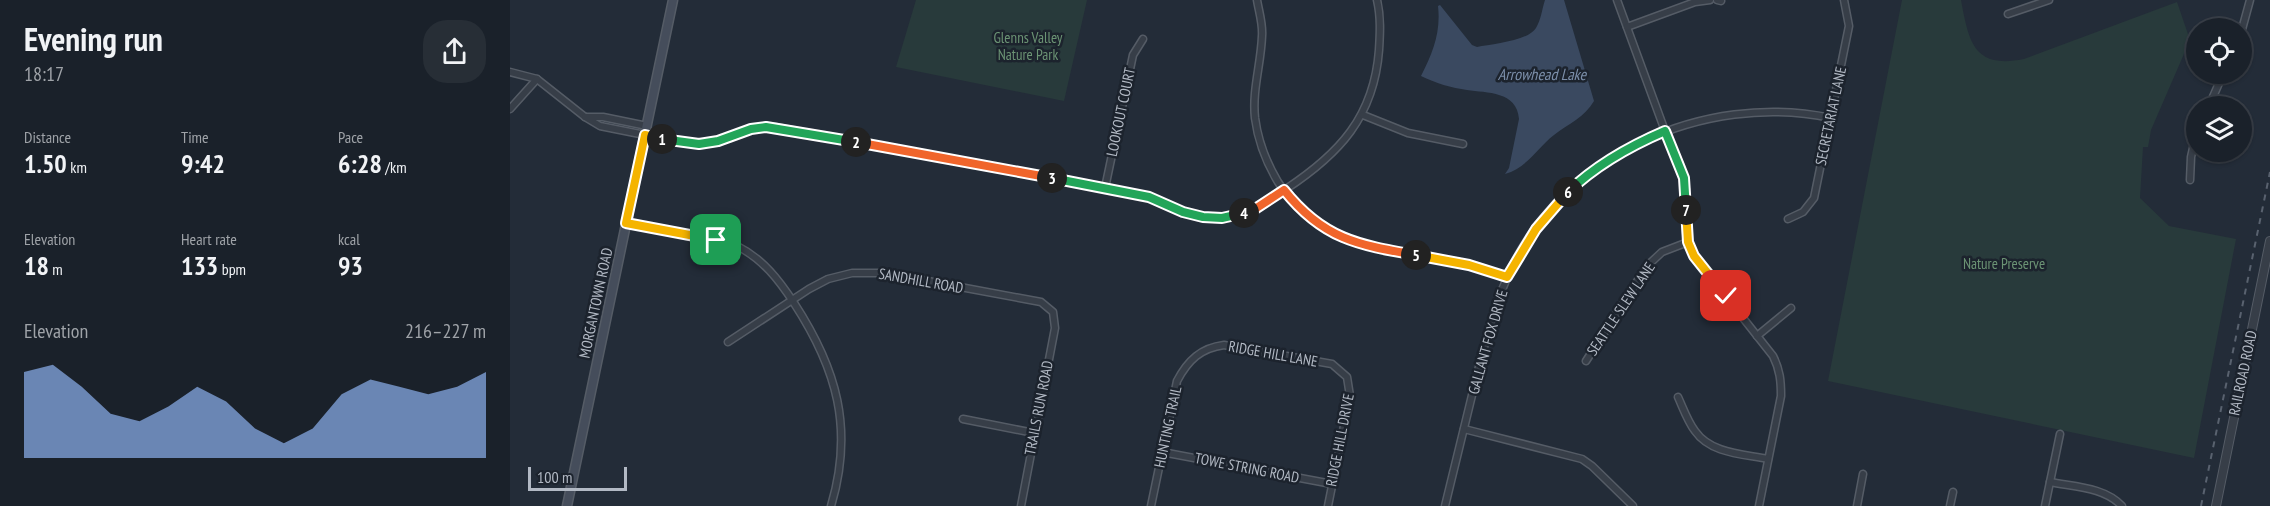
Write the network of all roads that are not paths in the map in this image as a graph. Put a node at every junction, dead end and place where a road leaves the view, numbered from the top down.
1 (673, 0) edge
2 (1257, 0) edge
3 (1377, 0) edge
4 (1617, 0) edge
5 (1710, 0) edge
6 (1844, 0) edge
7 (2049, 0) edge
8 (2250, 0) edge
9 (2035, 2) edge
10 (2008, 14) dead end
11 (2245, 18) edge
12 (1627, 27) junction
13 (1143, 39) dead end
14 (510, 72) edge
15 (537, 79) junction
16 (510, 109) edge
17 (1362, 115) junction
18 (1831, 118) junction
19 (646, 131) junction
20 (1665, 131) junction
21 (1463, 144) dead end
22 (2191, 162) edge
23 (2190, 180) dead end
24 (1105, 188) junction
25 (1284, 190) junction
26 (1788, 219) dead end
27 (626, 223) junction
28 (2270, 241) edge
29 (1688, 242) junction
30 (2267, 267) edge
31 (1507, 277) junction
32 (792, 300) junction
33 (1791, 308) dead end
34 (1052, 310) joint
35 (1758, 336) junction
36 (728, 342) dead end
37 (1197, 354) joint
38 (1586, 361) dead end
39 (1346, 376) joint
40 (1678, 397) dead end
41 (963, 419) dead end
42 (1464, 429) junction
43 (1034, 433) junction
44 (2060, 435) dead end
45 (1162, 452) junction
46 (1768, 459) junction
47 (1863, 474) dead end
48 (2050, 482) junction
49 (1332, 484) junction
50 (1953, 492) dead end
51 (567, 506) edge
52 (831, 506) edge
53 (1021, 506) edge
54 (1151, 506) edge
55 (1328, 506) edge
56 (1445, 506) edge
57 (1633, 506) edge
58 (1759, 506) edge
59 (1857, 506) edge
60 (1950, 506) edge
61 (2045, 506) edge
62 (2122, 506) edge
63 (2216, 506) edge

1 - 19 main road, MORGANTOWN ROAD
2 - 25 street
3 - 17 street
4 - 12 street
5 - 12 street
6 - 18 street, SECRETARIAT LANE
7 - 9 street
8 - 11 street
9 - 10 street
12 - 20 street
13 - 24 street, LOOKOUT COURT
14 - 15 street
15 - 16 street
15 - 19 street
17 - 21 street
17 - 25 street
18 - 20 street, GALLANT FOX DRIVE
18 - 26 street, SECRETARIAT LANE
19 - 24 street
19 - 27 main road, MORGANTOWN ROAD
20 - 29 street
20 - 31 street, GALLANT FOX DRIVE
22 - 23 street
24 - 25 street
25 - 31 street
27 - 32 street
27 - 51 main road, MORGANTOWN ROAD
28 - 30 street, RAILROAD ROAD
29 - 35 street
29 - 38 street, SEATTLE SLEW LANE
30 - 63 street, RAILROAD ROAD
31 - 42 street, GALLANT FOX DRIVE
32 - 34 street, SANDHILL ROAD
32 - 36 street, SANDHILL ROAD
32 - 52 street
33 - 35 street
34 - 43 street, TRAILS RUN ROAD
35 - 46 street
37 - 39 street, RIDGE HILL LANE
37 - 45 street, HUNTING TRAIL
39 - 49 street, RIDGE HILL DRIVE
40 - 46 street
41 - 43 street
42 - 56 street, GALLANT FOX DRIVE
42 - 57 street
43 - 53 street, TRAILS RUN ROAD
44 - 48 street
45 - 49 street, TOWE STRING ROAD
45 - 54 street, HUNTING TRAIL
46 - 58 street
47 - 59 street
48 - 61 street
48 - 62 street
49 - 55 street, RIDGE HILL DRIVE
50 - 60 street

